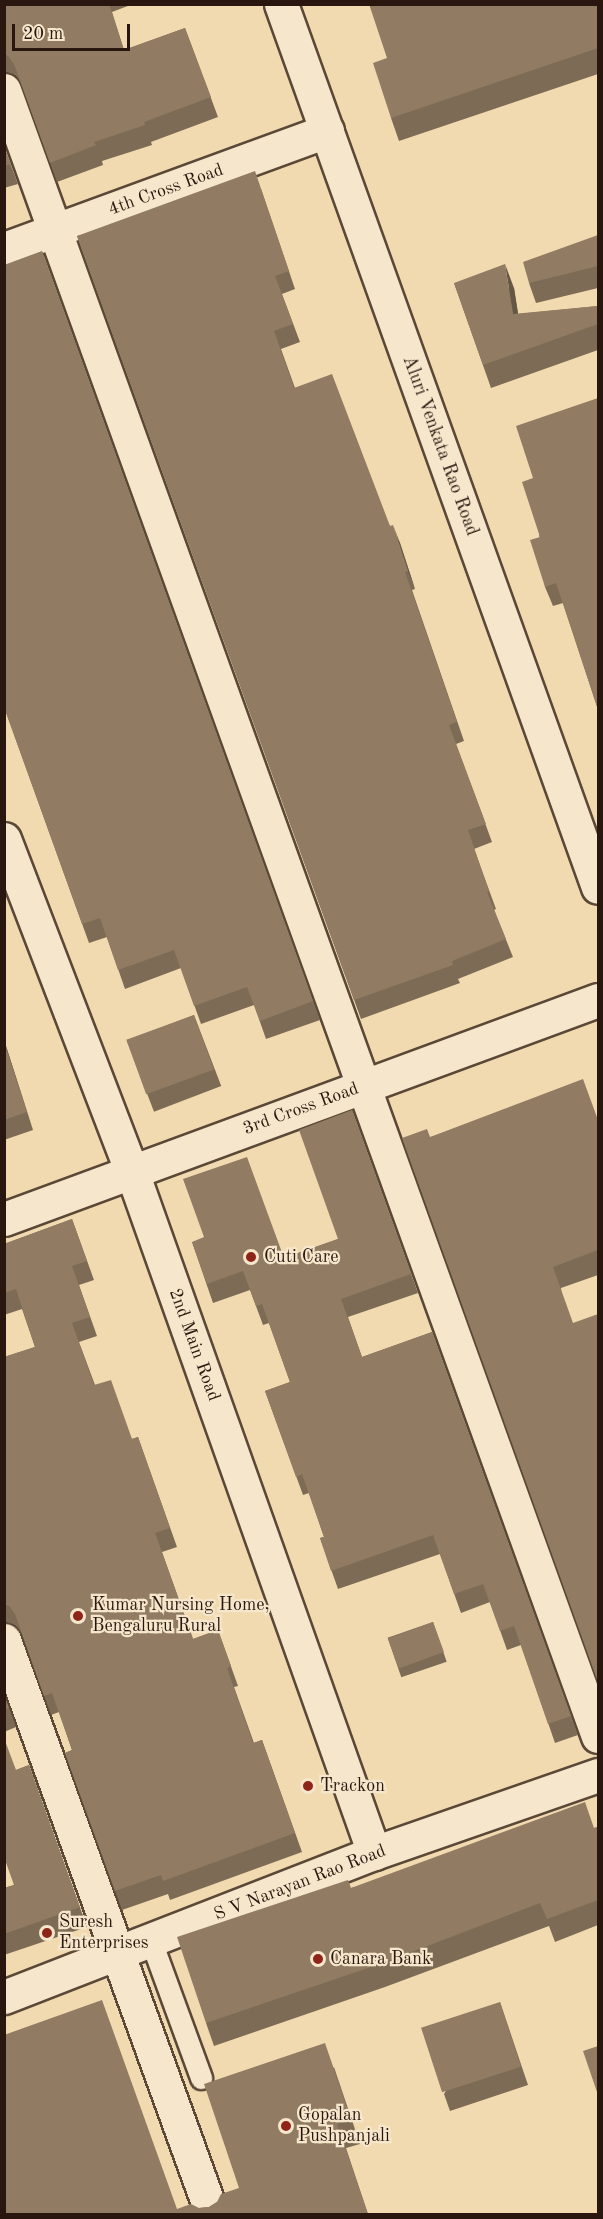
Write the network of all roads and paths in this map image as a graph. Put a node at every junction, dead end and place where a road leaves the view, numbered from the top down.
1 (281, 4) edge
2 (4, 90) edge
3 (327, 131) junction
4 (54, 231) junction
5 (4, 249) edge
6 (4, 840) edge
7 (598, 887) edge
8 (598, 999) edge
9 (366, 1085) junction
10 (132, 1172) junction
11 (4, 1219) edge
12 (4, 1640) edge
13 (598, 1736) edge
14 (598, 1775) edge
15 (374, 1853) junction
16 (151, 1941) junction
17 (116, 1954) junction
18 (4, 1997) edge
19 (201, 2078) dead end
20 (212, 2214) edge

1 - 3 street, Aluri Venkata Rao Road
2 - 4 street
3 - 4 street, 4th Cross Road
3 - 7 street, Aluri Venkata Rao Road
4 - 5 street, 4th Cross Road
4 - 9 street
6 - 10 street, 2nd Main Road
8 - 9 street, 3rd Cross Road
9 - 10 street, 3rd Cross Road
9 - 13 street
10 - 11 street, 3rd Cross Road
10 - 15 street, 2nd Main Road
12 - 17 street
14 - 15 street, S V Narayan Rao Road
15 - 16 street, S V Narayan Rao Road
16 - 17 street, S V Narayan Rao Road
16 - 19 lane
17 - 18 street, S V Narayan Rao Road
17 - 20 street

